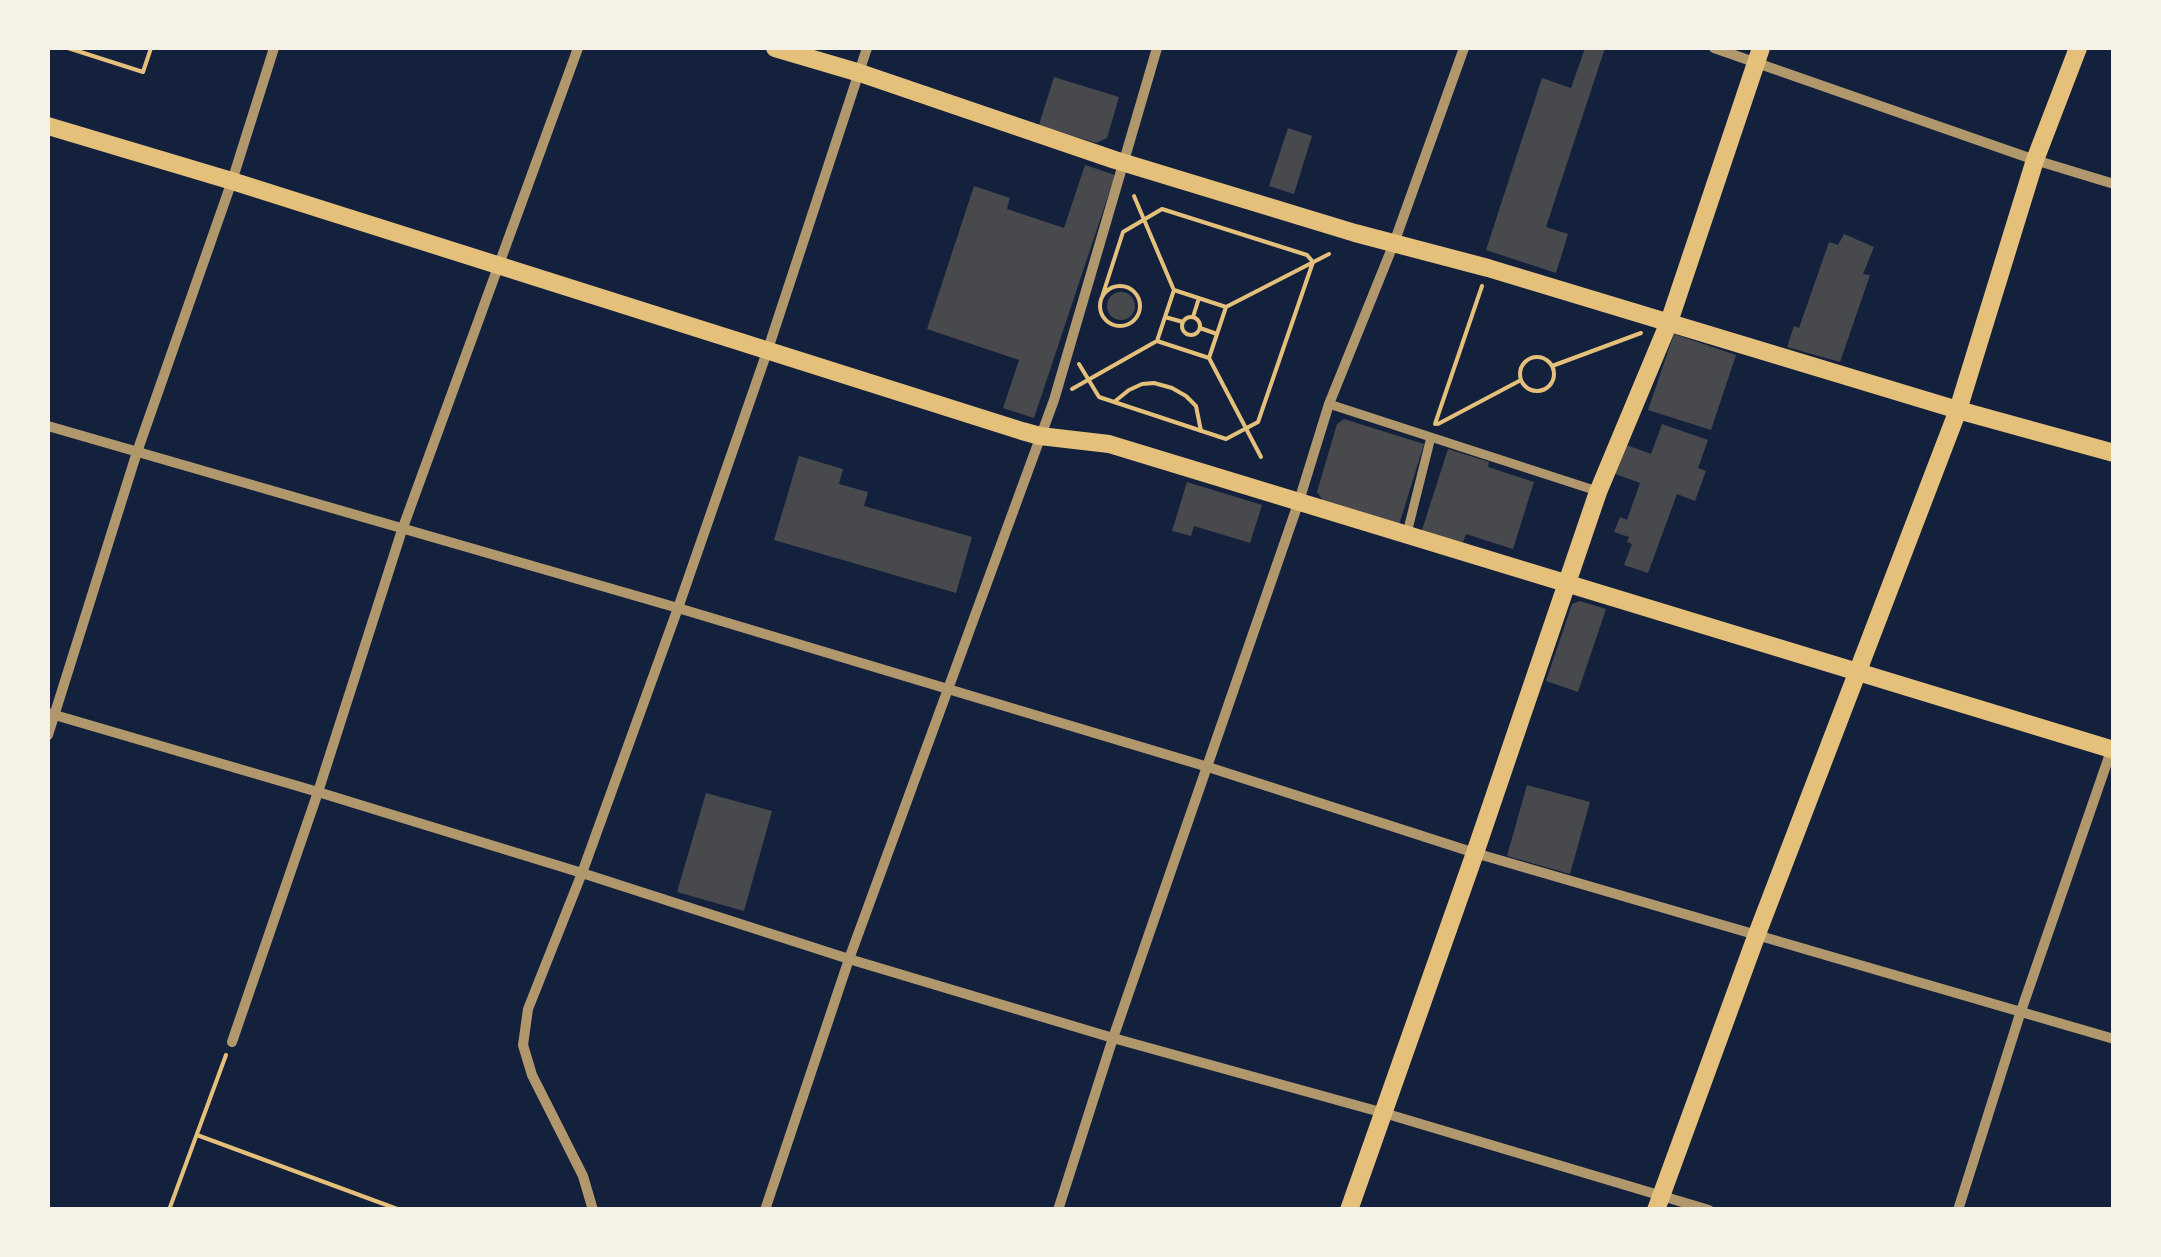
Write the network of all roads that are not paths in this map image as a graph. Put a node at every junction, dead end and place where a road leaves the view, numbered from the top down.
1 (274, 48) edge
2 (578, 48) edge
3 (775, 48) edge
4 (867, 48) edge
5 (1158, 48) edge
6 (1464, 48) edge
7 (1714, 48) edge
8 (2078, 48) edge
9 (1758, 54) edge
10 (860, 72) junction
11 (48, 126) edge
12 (2036, 160) junction
13 (1124, 162) junction
14 (232, 181) junction
15 (2114, 184) edge
16 (1394, 243) junction
17 (499, 265) junction
18 (1669, 322) junction
19 (768, 349) junction
20 (1328, 404) junction
21 (1958, 410) junction
22 (48, 426) edge
23 (1040, 436) junction
24 (1430, 438) junction
25 (137, 452) junction
26 (2114, 452) edge
27 (1598, 492) junction
28 (1299, 501) junction
29 (402, 530) junction
30 (1406, 533) junction
31 (1566, 582) junction
32 (678, 608) junction
33 (1856, 672) junction
34 (947, 690) junction
35 (51, 714) edge
36 (48, 735) edge
37 (2113, 747) edge
38 (1208, 766) junction
39 (318, 792) junction
40 (1475, 853) junction
41 (582, 873) junction
42 (1757, 934) junction
43 (849, 959) junction
44 (2020, 1014) junction
45 (1114, 1038) junction
46 (2114, 1039) edge
47 (232, 1042) road end
48 (1384, 1113) junction
49 (1659, 1202) edge
50 (593, 1210) edge
51 (765, 1210) edge
52 (1058, 1210) edge
53 (1349, 1210) edge
54 (1709, 1210) edge
55 (1958, 1210) edge

1 - 14 street
2 - 17 street
3 - 10 main road
4 - 10 street
5 - 13 street
6 - 16 street
7 - 9 street
8 - 12 main road
9 - 12 street
9 - 18 main road
10 - 13 main road
10 - 19 street
11 - 14 main road
12 - 15 street
12 - 21 main road
13 - 16 main road
13 - 23 street
14 - 17 main road
14 - 25 street
16 - 18 main road
16 - 20 street
17 - 19 main road
17 - 29 street
18 - 21 main road
18 - 27 main road
19 - 23 main road
19 - 32 street
20 - 24 street
20 - 28 street
21 - 26 main road
21 - 33 main road
22 - 25 street
23 - 28 main road
23 - 34 street
24 - 27 street
24 - 30 street
25 - 29 street
25 - 35 street
27 - 31 main road
28 - 30 main road
28 - 38 street
29 - 32 street
29 - 39 street
30 - 31 main road
31 - 33 main road
31 - 40 main road
32 - 34 street
32 - 41 street
33 - 37 main road
33 - 42 main road
34 - 38 street
34 - 43 street
35 - 36 street
35 - 39 street
37 - 44 street
38 - 40 street
38 - 45 street
39 - 41 street
39 - 47 street
40 - 42 street
40 - 48 main road
41 - 43 street
41 - 50 street
42 - 44 street
42 - 49 main road
43 - 45 street
43 - 51 street
44 - 46 street
44 - 55 street
45 - 48 street
45 - 52 street
48 - 49 street
48 - 53 main road
49 - 54 street

